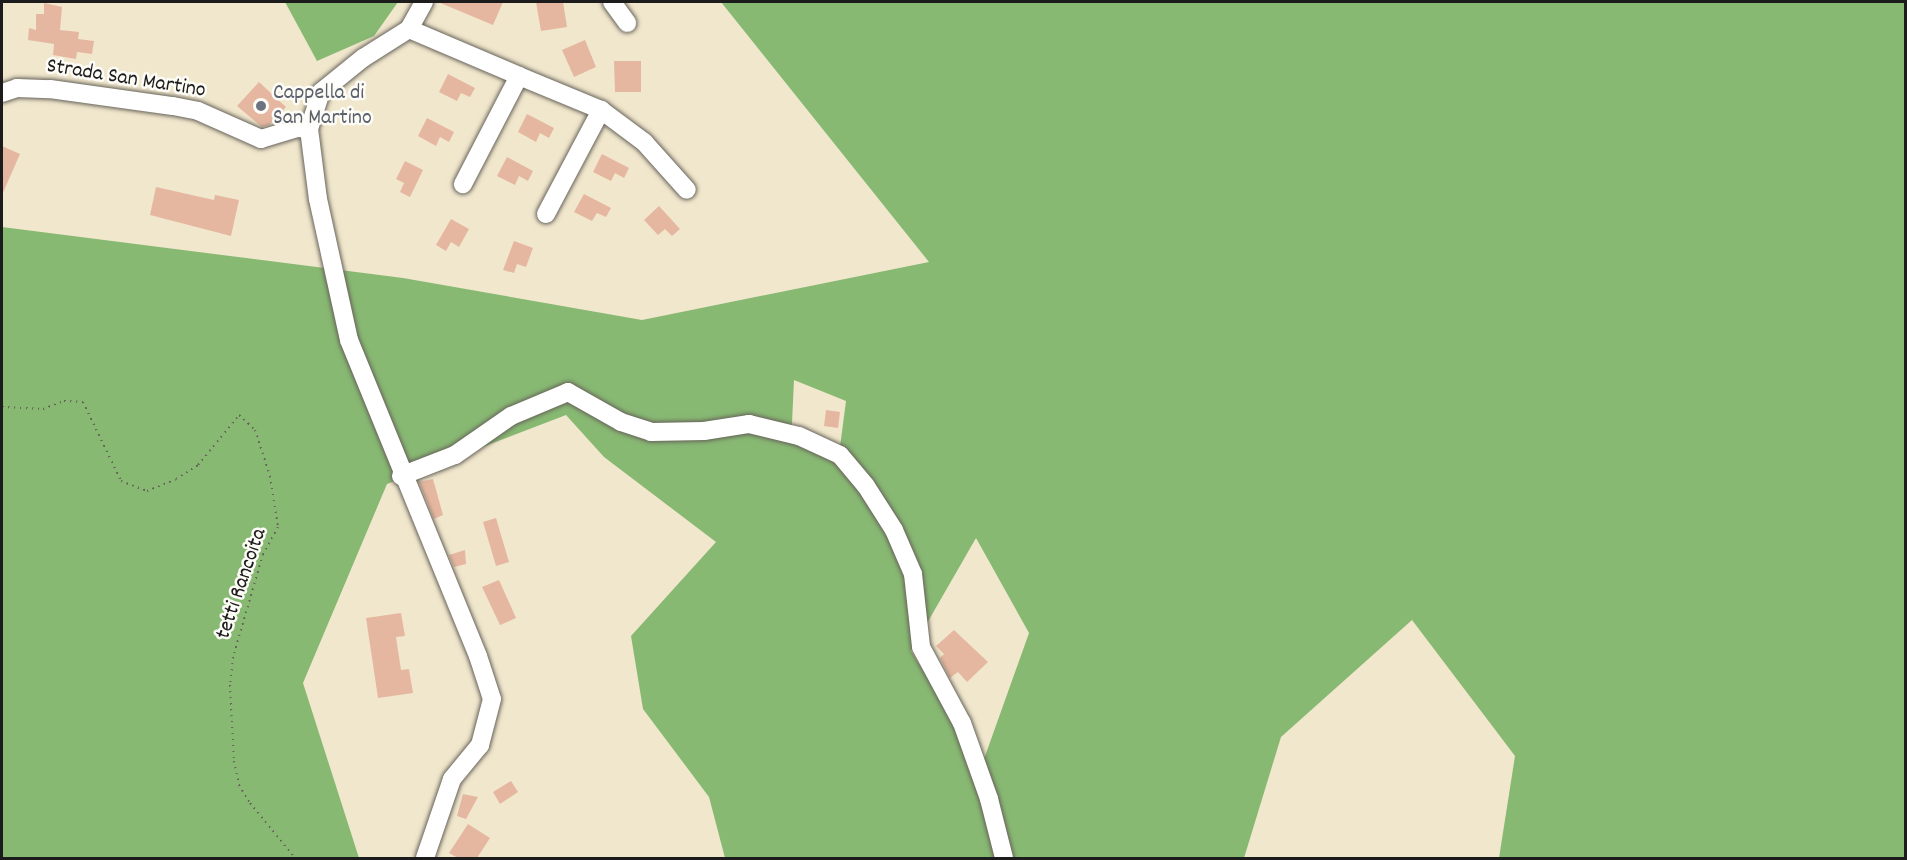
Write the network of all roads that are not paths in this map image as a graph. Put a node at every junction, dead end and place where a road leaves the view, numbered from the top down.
1 (424, 2) edge
2 (612, 2) edge
3 (627, 23) dead end
4 (409, 29) junction
5 (519, 76) junction
6 (2, 93) edge
7 (601, 110) junction
8 (309, 129) junction
9 (463, 184) dead end
10 (687, 190) dead end
11 (546, 214) dead end
12 (401, 476) junction
13 (425, 858) edge
14 (1004, 858) edge

1 - 4 street
2 - 3 street
4 - 5 street
4 - 8 street
5 - 7 street
5 - 9 street
6 - 8 street, Strada San Martino
7 - 10 street
7 - 11 street
8 - 12 street
12 - 13 street
12 - 14 street

